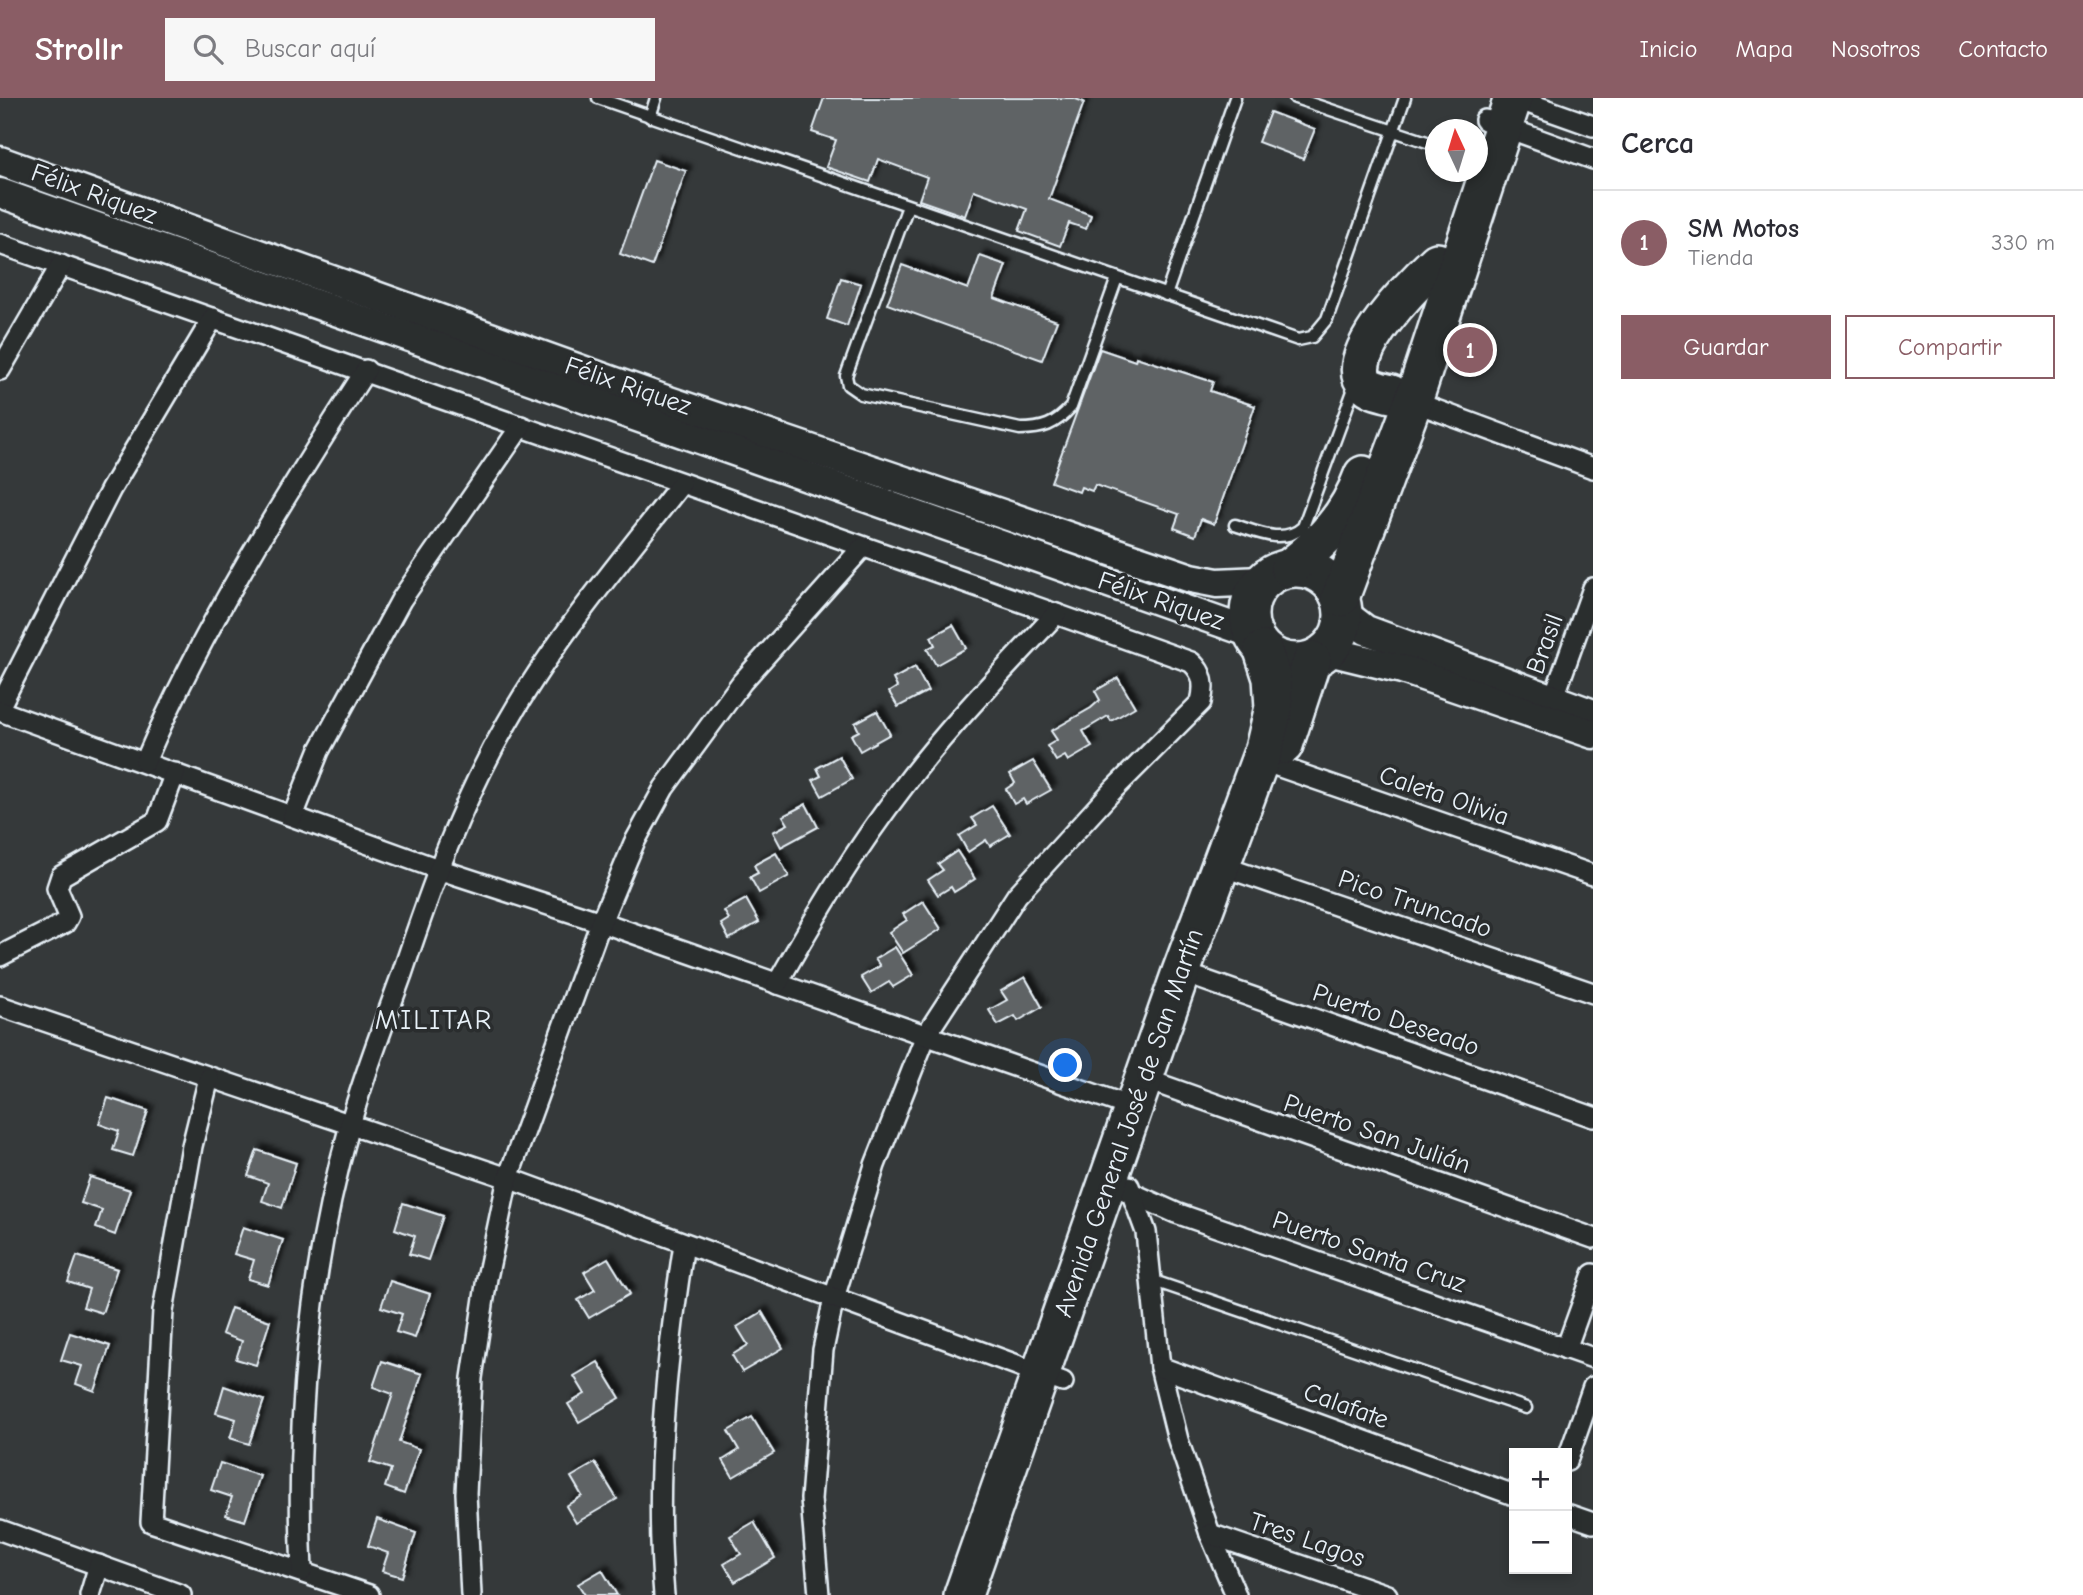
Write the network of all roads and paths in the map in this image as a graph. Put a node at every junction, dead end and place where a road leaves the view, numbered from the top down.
1 (598, 98) edge
2 (656, 98) edge
3 (1235, 98) edge
4 (1295, 98) edge
5 (1405, 98) edge
6 (650, 117) junction
7 (1593, 126) edge
8 (1394, 131) junction
9 (1491, 131) edge
10 (1425, 141) edge
11 (1593, 159) edge
12 (0, 161) edge
13 (0, 193) edge
14 (908, 206) junction
15 (0, 244) edge
16 (61, 265) junction
17 (1117, 278) junction
18 (1166, 295) junction
19 (213, 318) junction
20 (0, 370) edge
21 (366, 370) junction
22 (1377, 387) junction
23 (521, 426) junction
24 (1593, 468) edge
25 (681, 484) junction
26 (1235, 525) dead end
27 (862, 548) junction
28 (1275, 574) junction
29 (1593, 588) edge
30 (1342, 606) junction
31 (1056, 614) junction
32 (1257, 641) junction
33 (1320, 655) junction
34 (0, 708) edge
35 (1550, 709) junction
36 (1593, 714) edge
37 (1593, 734) edge
38 (145, 762) junction
39 (1277, 766) junction
40 (175, 773) junction
41 (293, 816) junction
42 (1231, 867) junction
43 (438, 869) junction
44 (1593, 875) edge
45 (601, 922) junction
46 (0, 956) edge
47 (1192, 976) junction
48 (777, 984) junction
49 (1593, 993) edge
50 (0, 1006) edge
51 (926, 1035) junction
52 (209, 1078) junction
53 (1148, 1091) junction
54 (1593, 1117) edge
55 (349, 1126) junction
56 (509, 1178) junction
57 (1119, 1187) junction
58 (1593, 1237) edge
59 (684, 1244) junction
60 (1593, 1273) edge
61 (1151, 1280) junction
62 (834, 1298) junction
63 (1566, 1349) junction
64 (1593, 1358) edge
65 (1160, 1367) junction
66 (1052, 1378) junction
67 (1593, 1387) edge
68 (1526, 1408) dead end
69 (1572, 1448) edge
70 (1509, 1493) edge
71 (1572, 1516) edge
72 (1593, 1523) edge
73 (0, 1530) edge
74 (1210, 1534) junction
75 (99, 1566) junction
76 (302, 1571) junction
77 (90, 1595) edge
78 (181, 1595) edge
79 (369, 1595) edge
80 (471, 1595) edge
81 (664, 1595) edge
82 (819, 1595) edge
83 (963, 1595) edge
84 (988, 1595) edge
85 (1236, 1595) edge
86 (1387, 1595) edge

1 - 6 lane
2 - 6 lane
3 - 18 lane
4 - 8 lane
5 - 8 lane
6 - 14 lane
7 - 9 street
8 - 10 lane
8 - 18 lane
9 - 11 street
9 - 22 highway, Avenida General José de San Martín
9 - 22 highway
12 - 28 street, Félix Riquez
13 - 32 street, Félix Riquez
14 - 17 lane
14 - 17 lane
15 - 16 street
16 - 19 street
16 - 20 street
17 - 18 lane
19 - 21 street
19 - 34 street
21 - 23 street
21 - 38 street
22 - 24 street
22 - 26 lane
22 - 28 highway, Avenida General José de San Martín
22 - 30 highway, Avenida General José de San Martín
23 - 25 street
23 - 41 street
25 - 27 street
25 - 43 street
27 - 31 street
27 - 45 street
28 - 30 highway
28 - 32 highway, Avenida General José de San Martín
29 - 35 street, Brasil
30 - 33 highway, Avenida General José de San Martín
30 - 35 street
31 - 48 street
31 - 51 street
32 - 33 highway
32 - 42 highway, Avenida General José de San Martín
33 - 35 street
33 - 39 highway, Avenida General José de San Martín
34 - 38 street, Puerto San Julián
35 - 36 street
35 - 37 street
38 - 40 street, Puerto San Julián
39 - 42 highway, Avenida General José de San Martín
39 - 44 street, Caleta Olivia
40 - 41 street, Puerto San Julián
40 - 46 street
41 - 43 street, Puerto San Julián
42 - 47 highway, Avenida General José de San Martín
42 - 49 street, Pico Truncado
43 - 45 street, Puerto San Julián
43 - 55 street
45 - 48 street, Puerto San Julián
45 - 56 street
47 - 53 highway, Avenida General José de San Martín
47 - 54 street, Puerto Deseado
48 - 51 street, Puerto San Julián
50 - 52 street
51 - 53 street, Puerto San Julián
51 - 62 street
52 - 55 street
52 - 76 street
53 - 57 highway, Avenida General José de San Martín
53 - 57 highway, Avenida General José de San Martín
53 - 58 street, Puerto San Julián
55 - 56 street
55 - 76 street
56 - 59 street
56 - 80 street
57 - 61 street
57 - 63 street, Puerto Santa Cruz
57 - 66 highway, Avenida General José de San Martín
59 - 62 street
59 - 81 street
60 - 63 street
61 - 65 street
61 - 68 lane
62 - 66 street
62 - 82 street
63 - 64 street, Puerto Santa Cruz
65 - 70 street, Calafate
65 - 74 street
66 - 83 highway, Avenida General José de San Martín
66 - 84 highway, Avenida General José de San Martín
67 - 69 street
71 - 72 street
73 - 75 street
74 - 85 street
74 - 86 street, Tres Lagos
75 - 77 street
75 - 78 street
76 - 79 street

